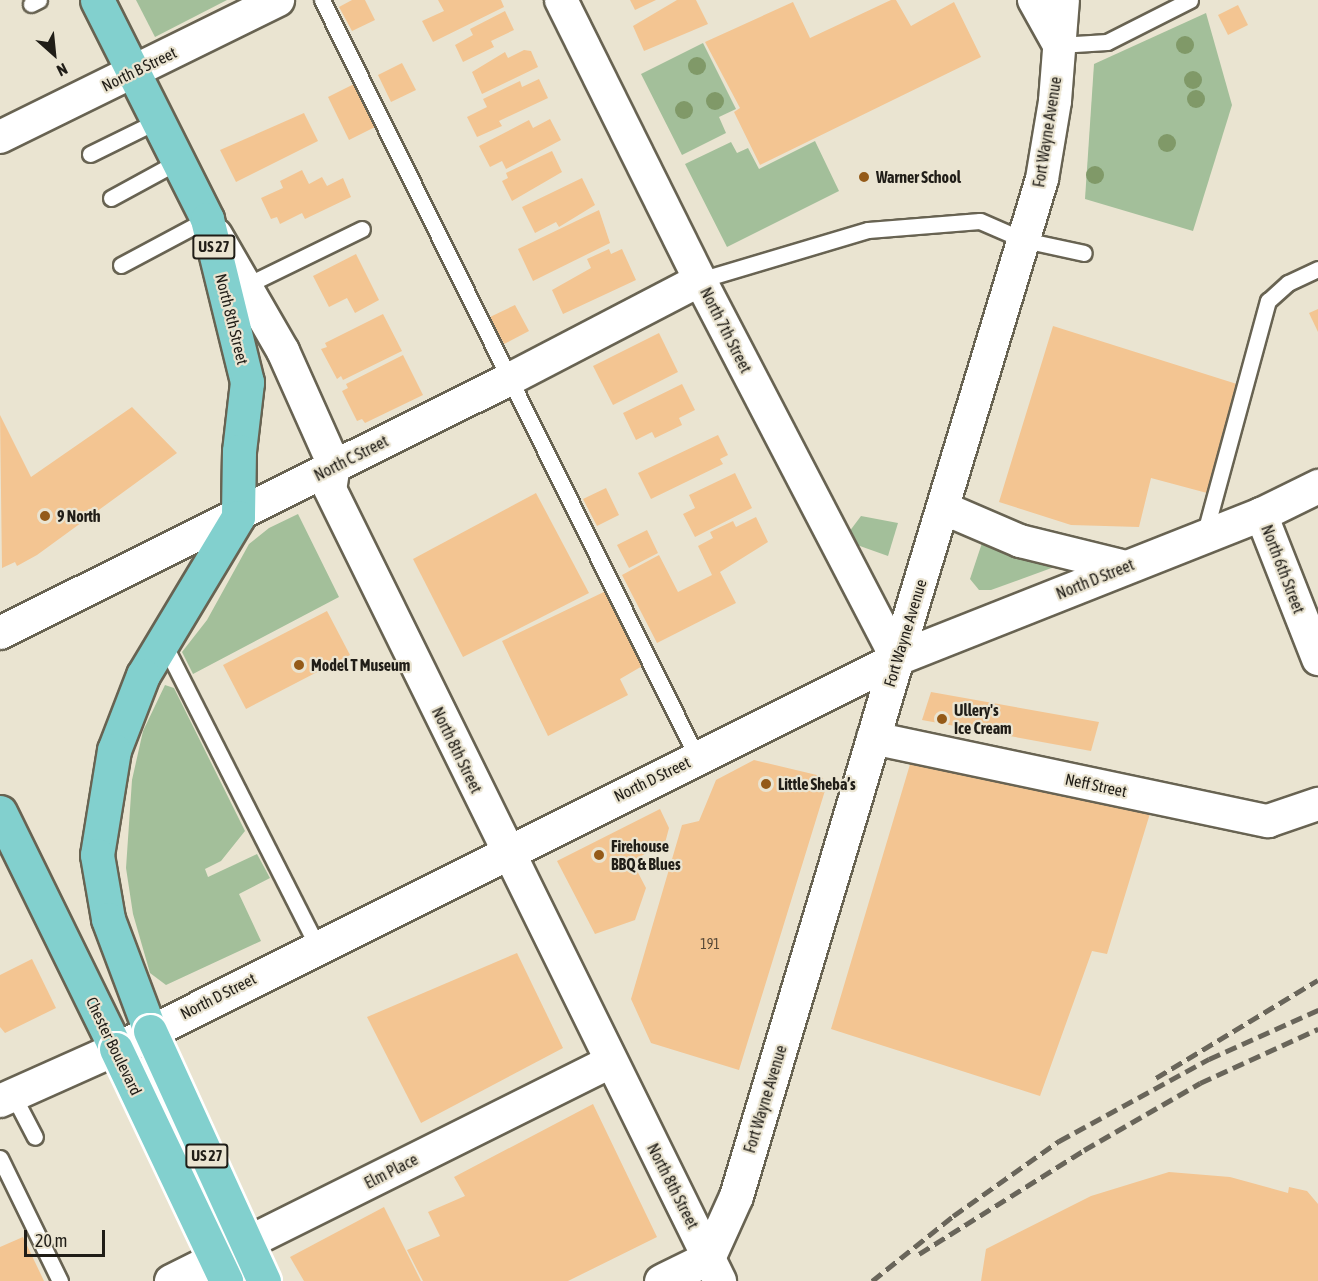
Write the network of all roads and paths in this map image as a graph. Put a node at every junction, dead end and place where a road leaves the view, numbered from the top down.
1 (97, 0) edge
2 (278, 0) edge
3 (322, 0) edge
4 (561, 0) edge
5 (1034, 0) edge
6 (1063, 0) edge
7 (1190, 0) edge
8 (1059, 45) junction
9 (134, 71) junction
10 (157, 121) junction
11 (0, 137) edge
12 (90, 154) dead end
13 (177, 162) junction
14 (111, 198) dead end
15 (207, 219) junction
16 (362, 229) dead end
17 (1024, 240) junction
18 (1084, 253) dead end
19 (120, 265) dead end
20 (1318, 269) edge
21 (700, 280) junction
22 (245, 286) junction
23 (510, 379) junction
24 (334, 465) junction
25 (1318, 486) edge
26 (943, 508) junction
27 (1261, 514) junction
28 (238, 517) junction
29 (1204, 536) junction
30 (1126, 567) junction
31 (0, 633) edge
32 (163, 642) junction
33 (897, 658) junction
34 (1318, 659) edge
35 (873, 738) junction
36 (697, 757) junction
37 (1318, 804) edge
38 (0, 812) edge
39 (507, 851) junction
40 (317, 946) junction
41 (150, 1031) junction
42 (116, 1048) junction
43 (610, 1062) junction
44 (7, 1098) edge
45 (35, 1137) dead end
46 (0, 1158) edge
47 (714, 1269) edge
48 (60, 1281) edge
49 (171, 1281) edge
50 (226, 1281) edge
51 (264, 1281) edge
52 (661, 1281) edge

1 - 9 highway, North 8th Street / US 27
2 - 9 street, North B Street
3 - 23 lane
4 - 21 street, North 7th Street
5 - 8 street
6 - 8 street, Fort Wayne Avenue
7 - 8 lane
8 - 17 street, Fort Wayne Avenue
9 - 10 highway, North 8th Street / US 27
9 - 11 street, North B Street
10 - 12 lane
10 - 13 highway, North 8th Street / US 27
13 - 14 lane
13 - 15 highway, North 8th Street / US 27
15 - 19 lane
15 - 22 street, North 8th Street
15 - 28 highway, North 8th Street / US 27
16 - 22 lane
17 - 18 lane
17 - 21 lane
17 - 26 street, Fort Wayne Avenue
20 - 29 lane
21 - 23 street, North C Street
21 - 33 street, North 7th Street
22 - 24 street, North 8th Street
23 - 24 street, North C Street
23 - 36 lane
24 - 28 street, North C Street
24 - 39 street, North 8th Street
25 - 27 street, North D Street
26 - 30 street
26 - 33 street, Fort Wayne Avenue
27 - 29 street, North D Street
27 - 34 street, North 6th Street
28 - 31 street, North C Street
28 - 32 highway, US 27
29 - 30 street, North D Street
30 - 33 street, North D Street
32 - 40 lane
32 - 41 highway, US 27
33 - 35 street, Fort Wayne Avenue
33 - 36 street, North D Street
35 - 37 street, Neff Street
35 - 47 street, Fort Wayne Avenue
36 - 39 street, North D Street
38 - 42 highway, Chester Boulevard / US 27
39 - 40 street, North D Street
39 - 43 street, North 8th Street
40 - 41 street, North D Street
41 - 42 street, North D Street
41 - 51 highway, US 27, bridge
42 - 44 street, North D Street
42 - 50 highway, Chester Boulevard / US 27, bridge
43 - 47 street, North 8th Street
43 - 49 street, Elm Place
44 - 45 lane
46 - 48 lane
47 - 52 street

